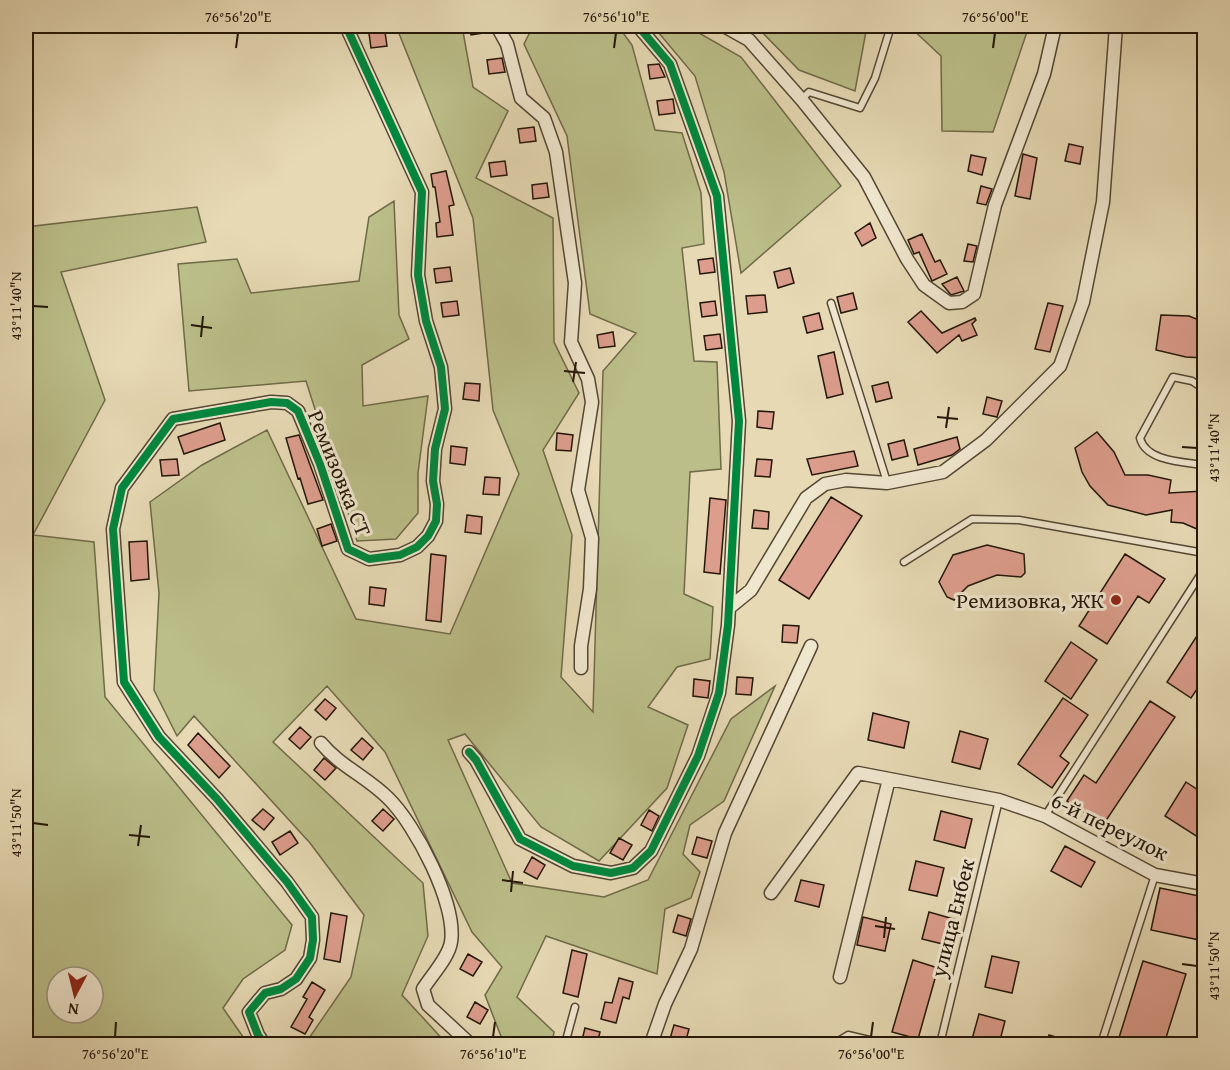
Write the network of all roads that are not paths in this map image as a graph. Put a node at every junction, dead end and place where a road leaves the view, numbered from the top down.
1 (346, 26) edge
2 (497, 26) edge
3 (638, 26) edge
4 (724, 26) edge
5 (891, 26) edge
6 (1055, 26) edge
7 (1116, 26) edge
8 (802, 100) junction
9 (831, 303) dead end
10 (1204, 389) edge
11 (1204, 465) edge
12 (887, 483) junction
13 (1204, 553) edge
14 (904, 562) dead end
15 (1204, 569) edge
16 (729, 608) junction
17 (811, 646) dead end
18 (581, 668) dead end
19 (321, 743) dead end
20 (469, 752) dead end
21 (889, 779) junction
22 (999, 800) junction
23 (1045, 816) junction
24 (1155, 875) junction
25 (1204, 884) edge
26 (771, 893) dead end
27 (840, 976) dead end
28 (575, 1007) dead end
29 (264, 1044) edge
30 (470, 1044) edge
31 (565, 1044) edge
32 (651, 1044) edge
33 (838, 1044) edge
34 (886, 1044) edge
35 (940, 1044) edge
36 (1101, 1044) edge

1 - 29 street, Ремизовка СТ
2 - 18 street
3 - 16 street
4 - 8 street
5 - 8 lane
6 - 8 street
7 - 12 street
9 - 12 lane
10 - 11 lane
12 - 16 street
13 - 14 lane
15 - 23 lane
16 - 20 street
17 - 32 street
19 - 30 street
21 - 22 street, 6-й переулок
21 - 26 street, 6-й переулок
21 - 27 street
22 - 23 street, 6-й переулок
22 - 35 lane, улица Енбек
23 - 24 street, 6-й переулок
24 - 25 street, 6-й переулок
24 - 36 lane
28 - 31 lane
33 - 34 lane

